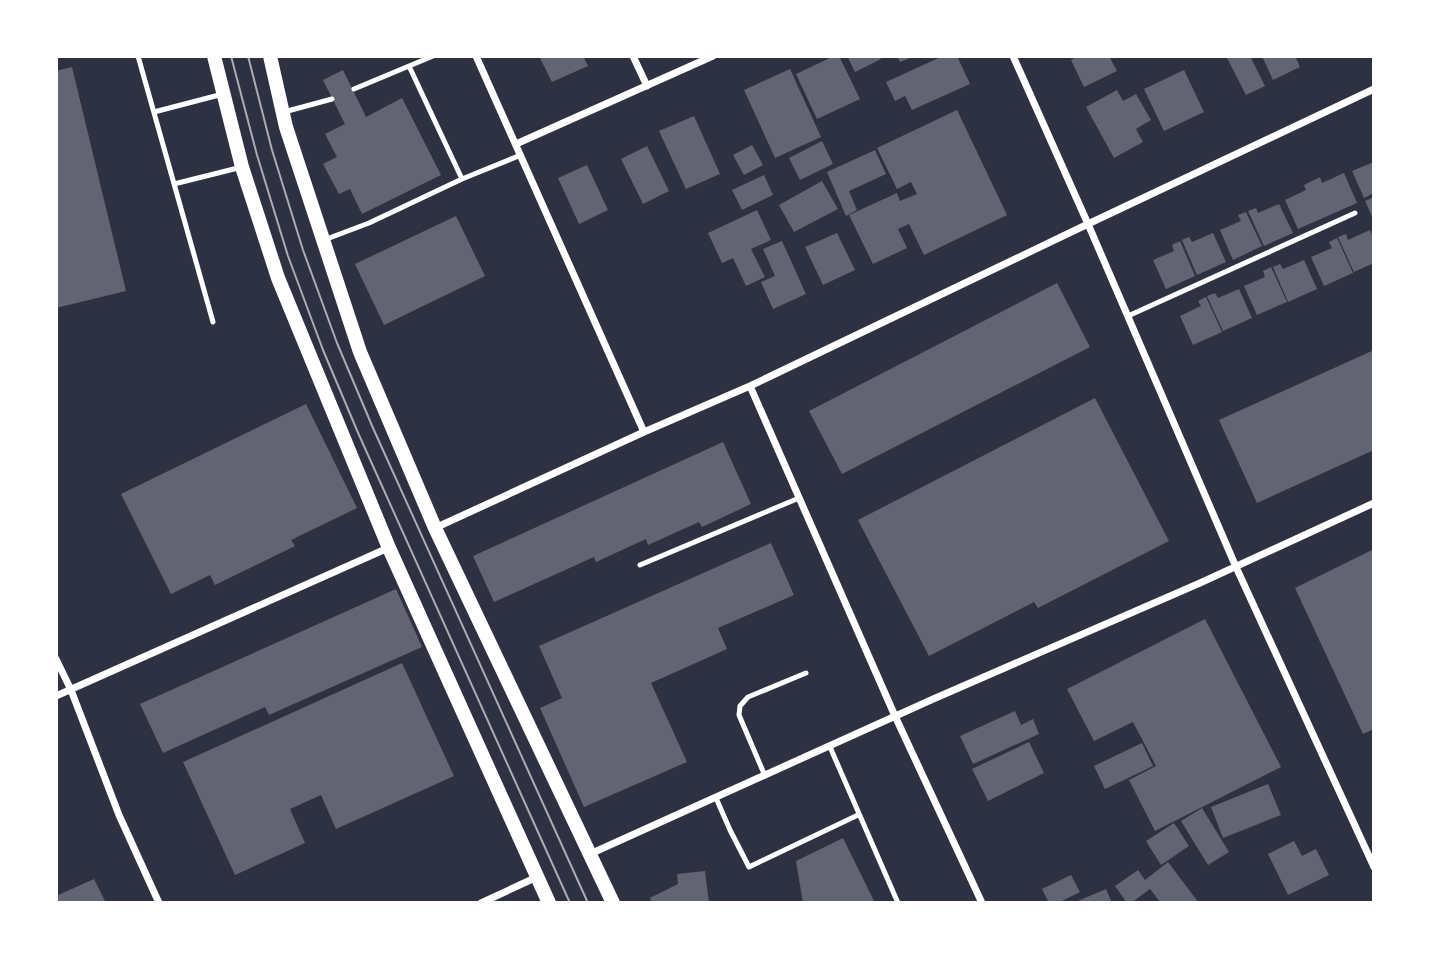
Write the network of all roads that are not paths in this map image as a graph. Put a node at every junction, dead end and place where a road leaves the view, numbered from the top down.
1 (138, 56) edge
2 (214, 56) edge
3 (270, 56) edge
4 (433, 56) edge
5 (476, 56) edge
6 (633, 56) edge
7 (713, 56) edge
8 (1013, 56) edge
9 (417, 59) edge
10 (409, 66) junction
11 (647, 86) junction
12 (354, 89) dead end
13 (1374, 89) edge
14 (223, 94) junction
15 (332, 99) dead end
16 (154, 112) junction
17 (283, 112) junction
18 (516, 144) junction
19 (521, 155) junction
20 (242, 167) junction
21 (462, 179) junction
22 (174, 184) junction
23 (1355, 213) dead end
24 (1088, 224) junction
25 (324, 240) junction
26 (1128, 316) junction
27 (213, 322) dead end
28 (750, 386) junction
29 (644, 432) junction
30 (799, 498) junction
31 (1374, 503) edge
32 (435, 528) junction
33 (389, 548) junction
34 (640, 565) dead end
35 (1236, 567) junction
36 (56, 659) edge
37 (806, 673) dead end
38 (71, 690) junction
39 (56, 696) edge
40 (895, 716) junction
41 (830, 747) junction
42 (765, 776) junction
43 (716, 798) junction
44 (858, 815) junction
45 (590, 854) junction
46 (1374, 867) edge
47 (537, 877) junction
48 (159, 903) edge
49 (481, 903) edge
50 (549, 903) edge
51 (612, 903) edge
52 (898, 903) edge
53 (982, 903) edge

1 - 16 lane
2 - 14 main road
3 - 17 main road
4 - 9 lane
5 - 18 street
6 - 11 street
7 - 11 street
8 - 24 street
9 - 10 lane
10 - 12 lane
10 - 21 lane
11 - 18 street
13 - 24 street
14 - 16 lane
14 - 20 main road
15 - 17 lane
16 - 22 lane
17 - 25 main road
18 - 19 street
19 - 21 lane
19 - 29 street
20 - 22 lane
20 - 33 main road
21 - 25 lane
22 - 27 lane
23 - 26 lane
24 - 26 street
24 - 28 street
25 - 32 main road
26 - 35 street
28 - 29 street
28 - 30 street
29 - 32 street
30 - 34 lane
30 - 40 street
31 - 35 street
32 - 45 main road
33 - 38 street
33 - 47 main road
35 - 40 street
35 - 46 street
36 - 38 street
37 - 42 lane
38 - 39 street
38 - 48 street
40 - 41 street
40 - 53 street
41 - 42 street
41 - 44 lane
42 - 43 street
43 - 44 lane
43 - 45 street
44 - 52 lane
45 - 51 main road
47 - 49 street
47 - 50 main road

